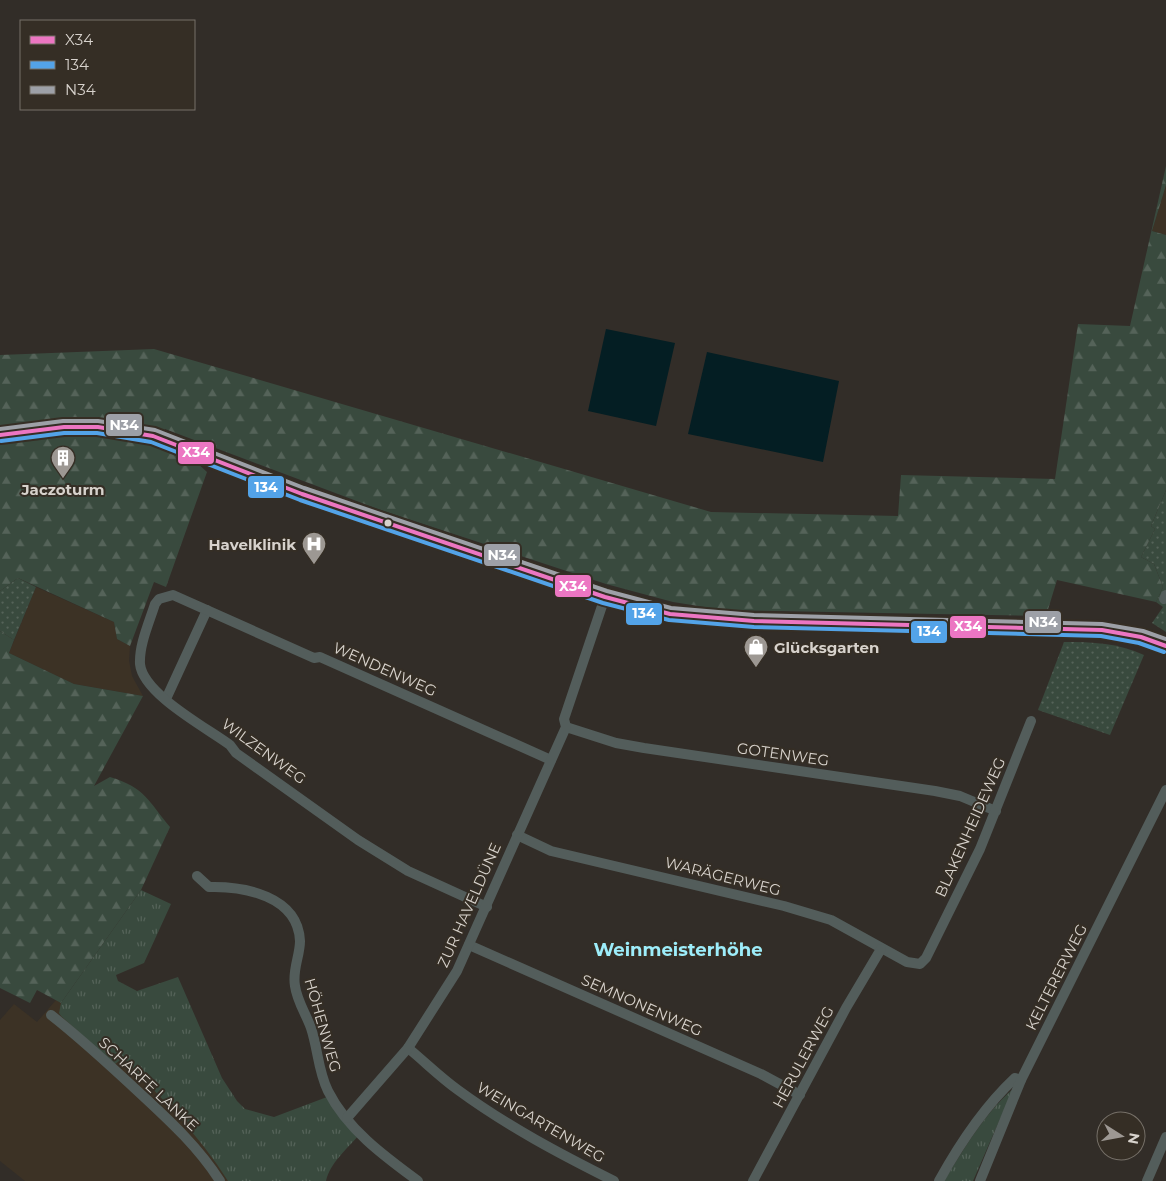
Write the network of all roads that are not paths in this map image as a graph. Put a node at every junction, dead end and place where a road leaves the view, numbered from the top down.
1 (0, 435) edge
2 (605, 597) junction
3 (207, 610) junction
4 (1166, 646) edge
5 (166, 699) junction
6 (1032, 721) dead end
7 (566, 727) junction
8 (551, 760) junction
9 (1166, 790) edge
10 (996, 810) junction
11 (517, 835) junction
12 (197, 876) dead end
13 (487, 907) junction
14 (469, 945) junction
15 (881, 949) junction
16 (915, 964) joint
17 (51, 1015) dead end
18 (408, 1048) junction
19 (1021, 1080) junction
20 (800, 1095) junction
21 (347, 1118) junction
22 (1166, 1137) edge
23 (220, 1181) edge
24 (418, 1181) edge
25 (614, 1181) edge
26 (753, 1181) edge
27 (939, 1181) edge
28 (980, 1181) edge
29 (1147, 1181) edge

1 - 2 main road
2 - 4 main road
2 - 7 street, ZUR HAVELDÜNE
3 - 5 street
3 - 5 street, WILZENWEG
3 - 8 street, WENDENWEG
5 - 13 street, WILZENWEG
6 - 10 street, BLAKENHEIDEWEG
7 - 8 street, ZUR HAVELDÜNE
7 - 10 street, GOTENWEG
8 - 11 street, ZUR HAVELDÜNE
9 - 19 street, KELTERERWEG
10 - 16 street, BLAKENHEIDEWEG
11 - 13 street, ZUR HAVELDÜNE
11 - 15 street, WARÄGERWEG
12 - 21 street, HÖHENWEG
13 - 14 street, ZUR HAVELDÜNE
14 - 18 street, ZUR HAVELDÜNE
14 - 20 street, SEMNONENWEG
15 - 16 street, WARÄGERWEG
15 - 20 street, HERULERWEG
17 - 23 street, SCHARFE LANKE
18 - 21 street, ZUR HAVELDÜNE
18 - 25 street, WEINGARTENWEG
19 - 27 street
19 - 28 street, KELTERERWEG
20 - 26 street, HERULERWEG
21 - 24 street, HÖHENWEG
22 - 29 street

